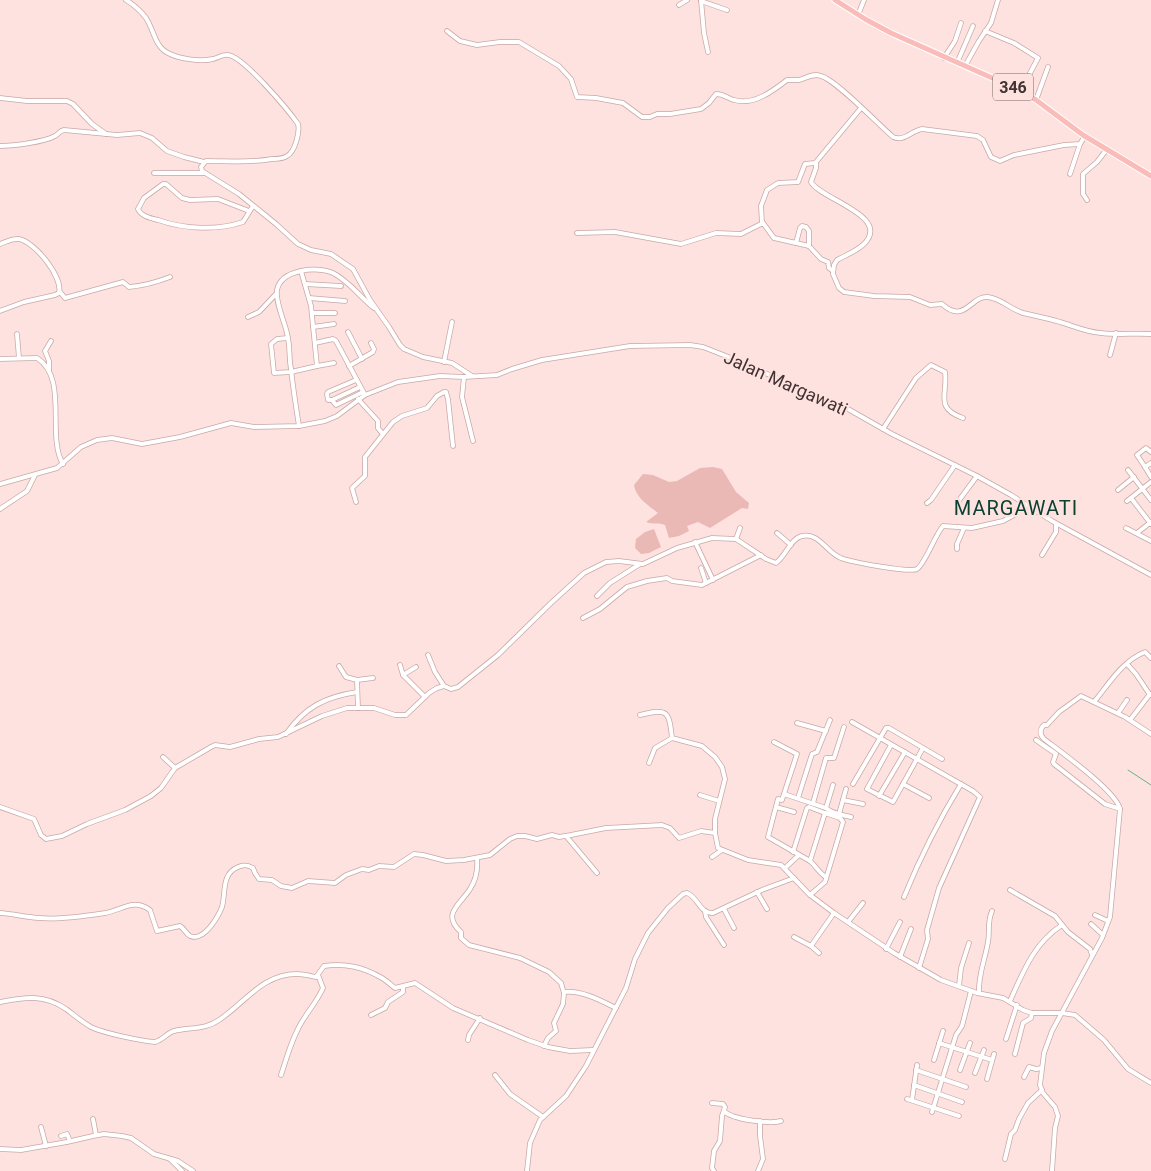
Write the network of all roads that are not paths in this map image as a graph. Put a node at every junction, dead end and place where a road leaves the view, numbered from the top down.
1 (126, 0) edge
2 (687, 0) edge
3 (835, 0) edge
4 (864, 0) edge
5 (998, 0) edge
6 (701, 1) edge
7 (679, 5) dead end
8 (727, 10) dead end
9 (858, 15) junction
10 (961, 23) dead end
11 (974, 26) dead end
12 (447, 31) dead end
13 (985, 31) junction
14 (708, 52) dead end
15 (944, 58) junction
16 (957, 63) junction
17 (965, 66) junction
18 (1048, 67) dead end
19 (1017, 89) junction
20 (0, 98) edge
21 (1036, 100) junction
22 (860, 109) junction
23 (108, 135) junction
24 (1083, 135) junction
25 (1080, 144) junction
26 (0, 146) edge
27 (1107, 149) junction
28 (204, 162) junction
29 (815, 164) junction
30 (154, 173) dead end
31 (204, 174) junction
32 (1070, 174) dead end
33 (1151, 176) edge
34 (1088, 200) dead end
35 (253, 206) junction
36 (249, 211) junction
37 (762, 223) junction
38 (577, 233) dead end
39 (796, 242) junction
40 (0, 244) edge
41 (809, 246) junction
42 (301, 271) junction
43 (833, 271) junction
44 (170, 277) dead end
45 (305, 284) junction
46 (341, 286) dead end
47 (60, 292) junction
48 (276, 294) junction
49 (309, 298) junction
50 (345, 301) dead end
51 (0, 311) edge
52 (378, 311) junction
53 (312, 313) junction
54 (335, 313) dead end
55 (248, 317) dead end
56 (452, 322) dead end
57 (334, 324) dead end
58 (313, 327) junction
59 (348, 332) dead end
60 (17, 334) dead end
61 (1151, 334) edge
62 (1116, 336) junction
63 (288, 338) junction
64 (51, 341) dead end
65 (315, 343) junction
66 (371, 343) dead end
67 (1110, 355) dead end
68 (20, 358) junction
69 (362, 358) junction
70 (0, 359) edge
71 (444, 362) junction
72 (334, 363) dead end
73 (317, 366) junction
74 (349, 366) junction
75 (291, 372) junction
76 (49, 373) junction
77 (473, 376) junction
78 (464, 377) junction
79 (356, 380) junction
80 (360, 387) junction
81 (364, 394) junction
82 (358, 399) junction
83 (332, 400) junction
84 (963, 418) dead end
85 (299, 426) junction
86 (883, 429) junction
87 (382, 433) junction
88 (473, 441) dead end
89 (453, 446) dead end
90 (1151, 452) edge
91 (1151, 463) edge
92 (62, 464) junction
93 (955, 465) junction
94 (1145, 467) junction
95 (1128, 470) dead end
96 (35, 474) junction
97 (977, 476) junction
98 (1134, 477) junction
99 (1151, 477) edge
100 (1151, 482) edge
101 (0, 484) edge
102 (1143, 488) junction
103 (1118, 490) dead end
104 (1151, 500) edge
105 (356, 502) dead end
106 (927, 503) dead end
107 (956, 503) dead end
108 (1023, 503) junction
109 (0, 509) edge
110 (1151, 523) edge
111 (1056, 524) junction
112 (740, 528) dead end
113 (964, 528) junction
114 (1126, 528) dead end
115 (777, 533) dead end
116 (1137, 533) junction
117 (736, 539) junction
118 (1151, 541) edge
119 (695, 542) junction
120 (791, 545) junction
121 (956, 549) dead end
122 (761, 555) junction
123 (1042, 555) dead end
124 (640, 564) junction
125 (700, 568) dead end
126 (1151, 575) edge
127 (713, 580) junction
128 (706, 583) junction
129 (597, 596) dead end
130 (583, 618) dead end
131 (428, 655) dead end
132 (1151, 658) edge
133 (1127, 664) junction
134 (339, 666) dead end
135 (400, 666) dead end
136 (416, 667) dead end
137 (403, 675) junction
138 (373, 678) dead end
139 (357, 680) junction
140 (444, 686) junction
141 (357, 692) junction
142 (1150, 694) edge
143 (425, 697) junction
144 (1128, 700) dead end
145 (1095, 701) junction
146 (358, 708) junction
147 (1119, 712) junction
148 (640, 715) dead end
149 (1131, 719) junction
150 (830, 720) dead end
151 (852, 722) dead end
152 (797, 723) dead end
153 (844, 727) dead end
154 (826, 731) junction
155 (285, 734) junction
156 (1151, 734) edge
157 (672, 738) junction
158 (879, 738) junction
159 (1036, 740) dead end
160 (774, 742) dead end
161 (891, 745) junction
162 (923, 748) junction
163 (904, 752) junction
164 (163, 757) dead end
165 (917, 759) junction
166 (942, 759) dead end
167 (649, 763) dead end
168 (175, 768) junction
169 (853, 784) dead end
170 (903, 784) junction
171 (961, 784) junction
172 (833, 785) dead end
173 (846, 789) dead end
174 (784, 794) junction
175 (700, 795) dead end
176 (879, 796) junction
177 (798, 798) junction
178 (929, 798) dead end
179 (843, 800) junction
180 (719, 801) junction
181 (813, 803) junction
182 (863, 804) dead end
183 (0, 807) edge
184 (776, 807) junction
185 (826, 808) junction
186 (1118, 809) junction
187 (794, 812) dead end
188 (824, 813) junction
189 (839, 814) junction
190 (851, 817) dead end
191 (715, 833) junction
192 (566, 836) junction
193 (722, 850) junction
194 (793, 852) junction
195 (798, 855) junction
196 (712, 857) dead end
197 (477, 858) junction
198 (810, 861) junction
199 (785, 868) junction
200 (597, 873) dead end
201 (826, 877) junction
202 (794, 878) junction
203 (1010, 890) dead end
204 (757, 892) junction
205 (810, 895) junction
206 (904, 897) dead end
207 (863, 903) dead end
208 (724, 909) junction
209 (767, 909) dead end
210 (705, 911) junction
211 (992, 911) dead end
212 (834, 913) junction
213 (0, 914) edge
214 (1095, 915) dead end
215 (1106, 921) junction
216 (848, 922) junction
217 (900, 922) dead end
218 (1091, 924) dead end
219 (1062, 925) junction
220 (734, 928) dead end
221 (911, 929) dead end
222 (1101, 934) junction
223 (794, 937) dead end
224 (969, 942) dead end
225 (724, 945) dead end
226 (811, 946) junction
227 (886, 949) junction
228 (819, 953) dead end
229 (1092, 954) junction
230 (900, 957) junction
231 (919, 968) junction
232 (318, 975) junction
233 (959, 986) junction
234 (403, 987) junction
235 (971, 991) junction
236 (564, 992) junction
237 (979, 994) junction
238 (1010, 1001) junction
239 (0, 1002) edge
240 (1017, 1005) junction
241 (616, 1008) junction
242 (1032, 1012) junction
243 (1059, 1013) junction
244 (371, 1015) dead end
245 (480, 1018) junction
246 (943, 1031) dead end
247 (1006, 1039) dead end
248 (468, 1040) dead end
249 (939, 1043) junction
250 (970, 1043) dead end
251 (544, 1046) junction
252 (953, 1048) junction
253 (593, 1050) junction
254 (984, 1050) dead end
255 (967, 1052) junction
256 (994, 1054) dead end
257 (1015, 1054) dead end
258 (981, 1056) junction
259 (934, 1060) dead end
260 (992, 1060) junction
261 (917, 1065) dead end
262 (1040, 1068) junction
263 (916, 1070) junction
264 (960, 1070) dead end
265 (975, 1073) dead end
266 (495, 1074) dead end
267 (281, 1075) dead end
268 (1024, 1077) dead end
269 (943, 1079) junction
270 (987, 1079) dead end
271 (1151, 1083) edge
272 (914, 1085) junction
273 (966, 1087) dead end
274 (1042, 1090) junction
275 (938, 1094) junction
276 (962, 1102) dead end
277 (712, 1103) dead end
278 (933, 1110) junction
279 (724, 1111) junction
280 (959, 1116) dead end
281 (542, 1117) junction
282 (93, 1119) dead end
283 (781, 1120) dead end
284 (760, 1121) junction
285 (41, 1128) dead end
286 (96, 1135) junction
287 (61, 1136) dead end
288 (70, 1141) junction
289 (46, 1146) junction
290 (0, 1148) edge
291 (170, 1159) junction
292 (1005, 1159) dead end
293 (182, 1171) edge
294 (193, 1171) edge
295 (527, 1171) edge
296 (714, 1171) edge
297 (758, 1171) edge
298 (1052, 1171) edge

1 - 28 street
2 - 7 street
3 - 9 main road, 346
4 - 9 street
5 - 13 street
6 - 8 street
6 - 14 street
9 - 15 main road, 346
10 - 15 street
11 - 16 street
12 - 22 street
13 - 17 street
13 - 19 street
15 - 16 main road, 346
16 - 17 main road, 346
17 - 19 main road, 346
18 - 21 street
19 - 21 main road, 346
20 - 23 street
21 - 24 main road, 346
22 - 25 street
22 - 29 street
23 - 26 street
23 - 28 street
24 - 25 street
24 - 27 main road, 346
25 - 32 street
27 - 33 main road, 346
27 - 34 street
28 - 31 street
29 - 37 street
29 - 43 street
30 - 31 street
31 - 35 street
35 - 36 street
35 - 52 street
36 - 36 street
37 - 38 street
37 - 39 street
39 - 41 street
39 - 41 street
40 - 47 street
41 - 43 street
42 - 45 street
42 - 48 street
42 - 52 street
43 - 62 street
44 - 47 street
45 - 46 street
45 - 49 street
47 - 51 street
48 - 55 street
48 - 63 street
49 - 50 street
49 - 53 street
52 - 71 street
53 - 54 street
53 - 58 street
56 - 71 street
57 - 58 street
58 - 65 street
59 - 69 street
60 - 68 street
61 - 62 street
62 - 67 street
63 - 75 street
63 - 75 street
64 - 76 street
65 - 73 street
65 - 74 street
66 - 69 street
68 - 70 street
68 - 76 street
69 - 74 street
71 - 77 street
72 - 73 street
73 - 75 street
74 - 79 street
75 - 85 street
76 - 92 street
77 - 78 street, Jalan Margawati
77 - 86 street, Jalan Margawati
78 - 81 street, Jalan Margawati
78 - 88 street
79 - 80 street
79 - 83 street
80 - 81 street
80 - 83 street
81 - 82 street
81 - 83 street
82 - 85 street
82 - 87 street
84 - 86 street
85 - 92 street
86 - 93 street, Jalan Margawati
87 - 89 street
87 - 105 street
90 - 94 street
91 - 94 street
92 - 96 street
93 - 97 street, Jalan Margawati
93 - 106 street
94 - 99 street
95 - 98 street
96 - 101 street
96 - 109 street
97 - 107 street
97 - 108 street, Jalan Margawati
98 - 102 street
98 - 103 street
100 - 102 street
102 - 104 street
102 - 110 street
108 - 111 street, Jalan Margawati
108 - 113 street
110 - 116 street
111 - 123 street
111 - 126 street, Jalan Margawati
112 - 117 street
113 - 120 street
113 - 121 street
114 - 116 street
115 - 120 street
116 - 118 street
117 - 119 street
117 - 122 street
119 - 124 street
119 - 127 street
120 - 122 street
122 - 127 street
124 - 129 street
124 - 140 street
125 - 128 street
127 - 128 street
128 - 130 street
131 - 140 street
132 - 133 street
133 - 142 street
133 - 145 street
134 - 139 street
135 - 137 street
136 - 137 street
137 - 143 street
138 - 139 street
139 - 141 street
140 - 143 street
141 - 146 street
141 - 155 street
142 - 149 street
143 - 146 street
144 - 147 street
145 - 147 street
145 - 186 street
146 - 155 street
147 - 149 street
148 - 157 street
149 - 156 street
150 - 154 street
151 - 158 street
152 - 154 street
153 - 181 street
154 - 177 street
155 - 168 street
157 - 167 street
157 - 180 street
158 - 161 street
158 - 162 street
158 - 169 street
159 - 186 street
160 - 174 street
161 - 163 street
161 - 176 street
162 - 165 street
162 - 166 street
163 - 165 street
163 - 176 street
164 - 168 street
165 - 170 street
165 - 171 street
168 - 183 street
170 - 176 street
170 - 178 street
171 - 206 street
171 - 231 street
172 - 185 street
173 - 179 street
174 - 177 street
174 - 184 street
175 - 180 street
177 - 181 street
179 - 182 street
179 - 189 street
180 - 191 street
181 - 185 street
184 - 187 street
184 - 194 street
185 - 189 street
186 - 215 street
188 - 194 street
188 - 198 street
188 - 201 street
189 - 190 street
191 - 192 street
191 - 193 street
192 - 197 street
192 - 200 street
193 - 196 street
193 - 199 street
194 - 195 street
195 - 198 street
195 - 199 street
197 - 213 street
197 - 236 street
198 - 201 street
199 - 202 street
201 - 205 street
202 - 204 street
202 - 205 street
203 - 219 street
204 - 208 street
204 - 209 street
205 - 212 street
207 - 216 street
208 - 210 street
208 - 220 street
210 - 225 street
210 - 241 street
211 - 237 street
212 - 216 street
212 - 226 street
214 - 215 street
215 - 222 street
216 - 227 street
217 - 227 street
218 - 222 street
219 - 229 street
219 - 238 street
221 - 230 street
222 - 229 street
223 - 226 street
224 - 233 street
226 - 228 street
227 - 230 street
229 - 243 street
230 - 231 street
231 - 233 street
232 - 234 street
232 - 239 street
232 - 267 street
233 - 235 street
234 - 244 street
234 - 245 street
235 - 237 street
235 - 252 street
236 - 241 street
236 - 251 street
237 - 238 street
238 - 240 street
240 - 242 street
240 - 247 street
241 - 253 street
242 - 243 street
242 - 257 street
243 - 262 street
243 - 271 street
245 - 248 street
245 - 251 street
246 - 249 street
249 - 252 street
249 - 259 street
250 - 255 street
251 - 253 street
252 - 255 street
252 - 269 street
253 - 281 street
254 - 258 street
255 - 258 street
255 - 264 street
256 - 260 street
258 - 260 street
258 - 265 street
260 - 270 street
261 - 263 street
262 - 268 street
262 - 274 street
263 - 269 street
263 - 272 street
266 - 281 street
269 - 273 street
269 - 275 street
272 - 275 street
272 - 278 street
274 - 292 street
274 - 298 street
275 - 276 street
275 - 278 street
277 - 279 street
278 - 280 street
279 - 284 street
279 - 296 street
281 - 295 street
282 - 286 street
283 - 284 street
284 - 297 street
285 - 289 street
286 - 288 street
286 - 291 street
287 - 288 street
288 - 289 street
289 - 290 street
291 - 293 street
291 - 294 street

